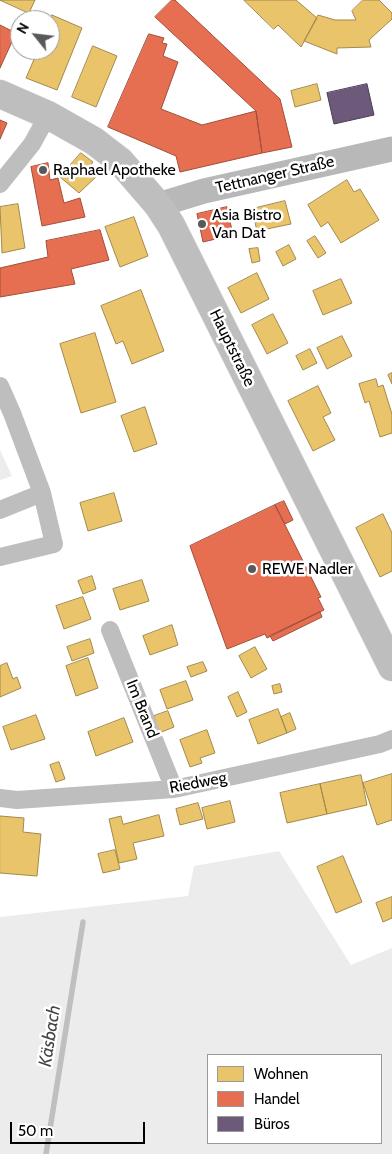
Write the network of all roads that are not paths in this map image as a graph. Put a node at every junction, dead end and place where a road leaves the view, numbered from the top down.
1 (0, 94) edge
2 (48, 115) junction
3 (392, 149) edge
4 (0, 184) edge
5 (158, 204) junction
6 (0, 386) edge
7 (42, 493) junction
8 (0, 510) edge
9 (0, 557) edge
10 (110, 630) dead end
11 (392, 667) edge
12 (392, 739) edge
13 (174, 789) junction
14 (0, 798) edge

1 - 2 main road, Hauptstraße
2 - 4 street
2 - 5 main road, Hauptstraße
3 - 5 main road, Tettnanger Straße
5 - 11 main road, Hauptstraße
6 - 7 street
7 - 8 street
7 - 9 street
10 - 13 street, Im Brand
12 - 13 street, Riedweg
13 - 14 street, Riedweg

